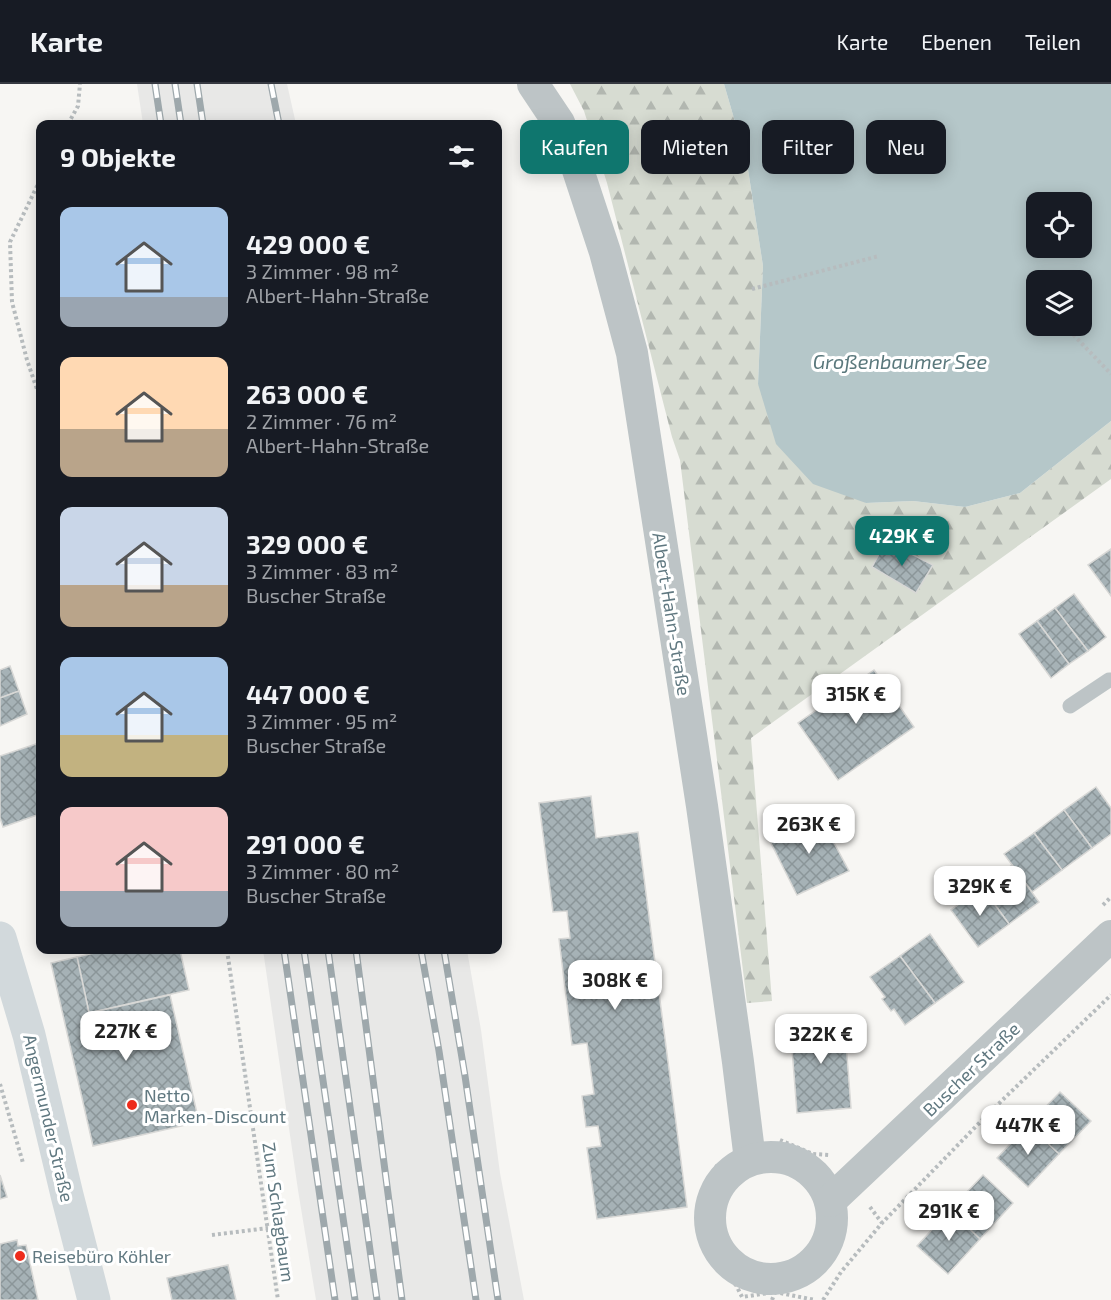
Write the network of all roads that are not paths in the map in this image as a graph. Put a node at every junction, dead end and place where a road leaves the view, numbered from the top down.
1 (533, 84) edge
2 (1111, 680) edge
3 (1070, 706) dead end
4 (1111, 936) edge
5 (3, 958) edge
6 (750, 1160) junction
7 (830, 1202) junction
8 (774, 1293) edge
9 (94, 1300) edge

1 - 6 street, Albert-Hahn-Straße
2 - 3 lane
4 - 7 street, Buscher Straße
5 - 9 main road, Angermunder Straße
6 - 7 street
6 - 8 street
7 - 8 street

